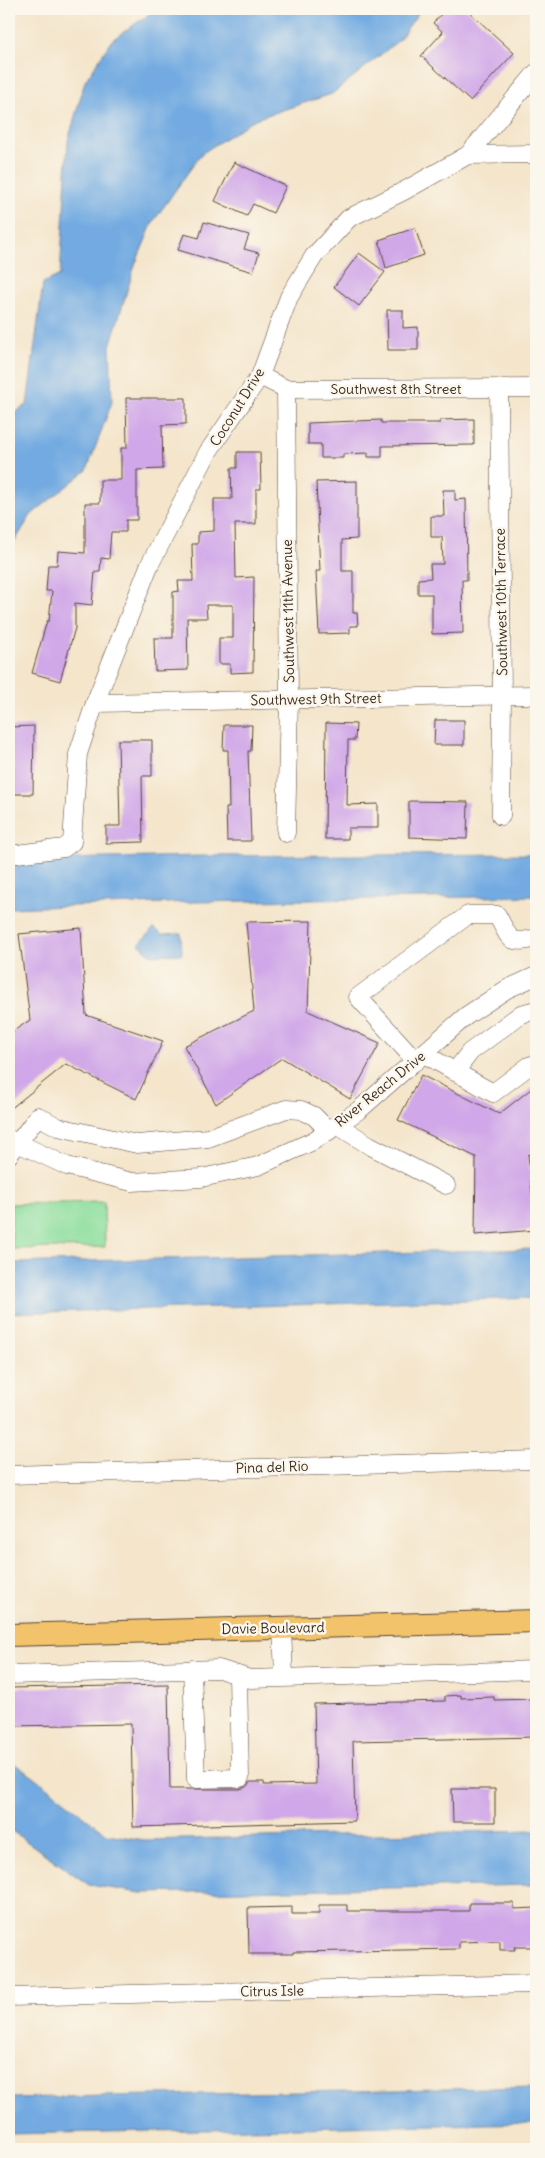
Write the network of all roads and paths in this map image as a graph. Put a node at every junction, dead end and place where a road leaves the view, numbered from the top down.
1 (536, 73) edge
2 (536, 154) edge
3 (468, 155) junction
4 (260, 376) junction
5 (499, 388) junction
6 (536, 388) edge
7 (286, 389) junction
8 (536, 694) edge
9 (502, 696) junction
10 (289, 699) junction
11 (95, 703) junction
12 (501, 816) dead end
13 (286, 833) dead end
14 (9, 855) edge
15 (536, 938) edge
16 (536, 976) edge
17 (536, 1010) edge
18 (420, 1057) junction
19 (536, 1064) edge
20 (456, 1072) junction
21 (333, 1128) junction
22 (12, 1145) edge
23 (446, 1185) dead end
24 (536, 1460) edge
25 (9, 1475) edge
26 (536, 1621) edge
27 (282, 1628) junction
28 (9, 1635) edge
29 (192, 1669) junction
30 (536, 1670) edge
31 (9, 1675) edge
32 (238, 1675) junction
33 (284, 1676) junction
34 (536, 1984) edge
35 (9, 1998) edge

1 - 3 street, Coconut Drive
2 - 3 street
3 - 4 street, Coconut Drive
4 - 7 street, Southwest 8th Street
4 - 11 street, Coconut Drive
5 - 6 street, Southwest 8th Street
5 - 7 street, Southwest 8th Street
5 - 9 street, Southwest 10th Terrace
7 - 10 street, Southwest 11th Avenue
8 - 9 street, Southwest 9th Street
9 - 10 street, Southwest 9th Street
9 - 12 street, Southwest 10th Terrace
10 - 11 street, Southwest 9th Street
10 - 13 street, Southwest 11th Avenue
11 - 14 street, Coconut Drive
15 - 18 street
16 - 18 street, River Reach Drive
17 - 20 street
18 - 20 street
18 - 21 street, River Reach Drive
19 - 20 street
21 - 22 street, River Reach Drive
21 - 22 street
21 - 23 street
24 - 25 street, Pina del Rio
26 - 27 main road, Davie Boulevard
27 - 28 main road, Davie Boulevard
27 - 33 street
29 - 31 street
29 - 32 street
29 - 32 street
30 - 33 street
32 - 33 street
34 - 35 street, Citrus Isle

